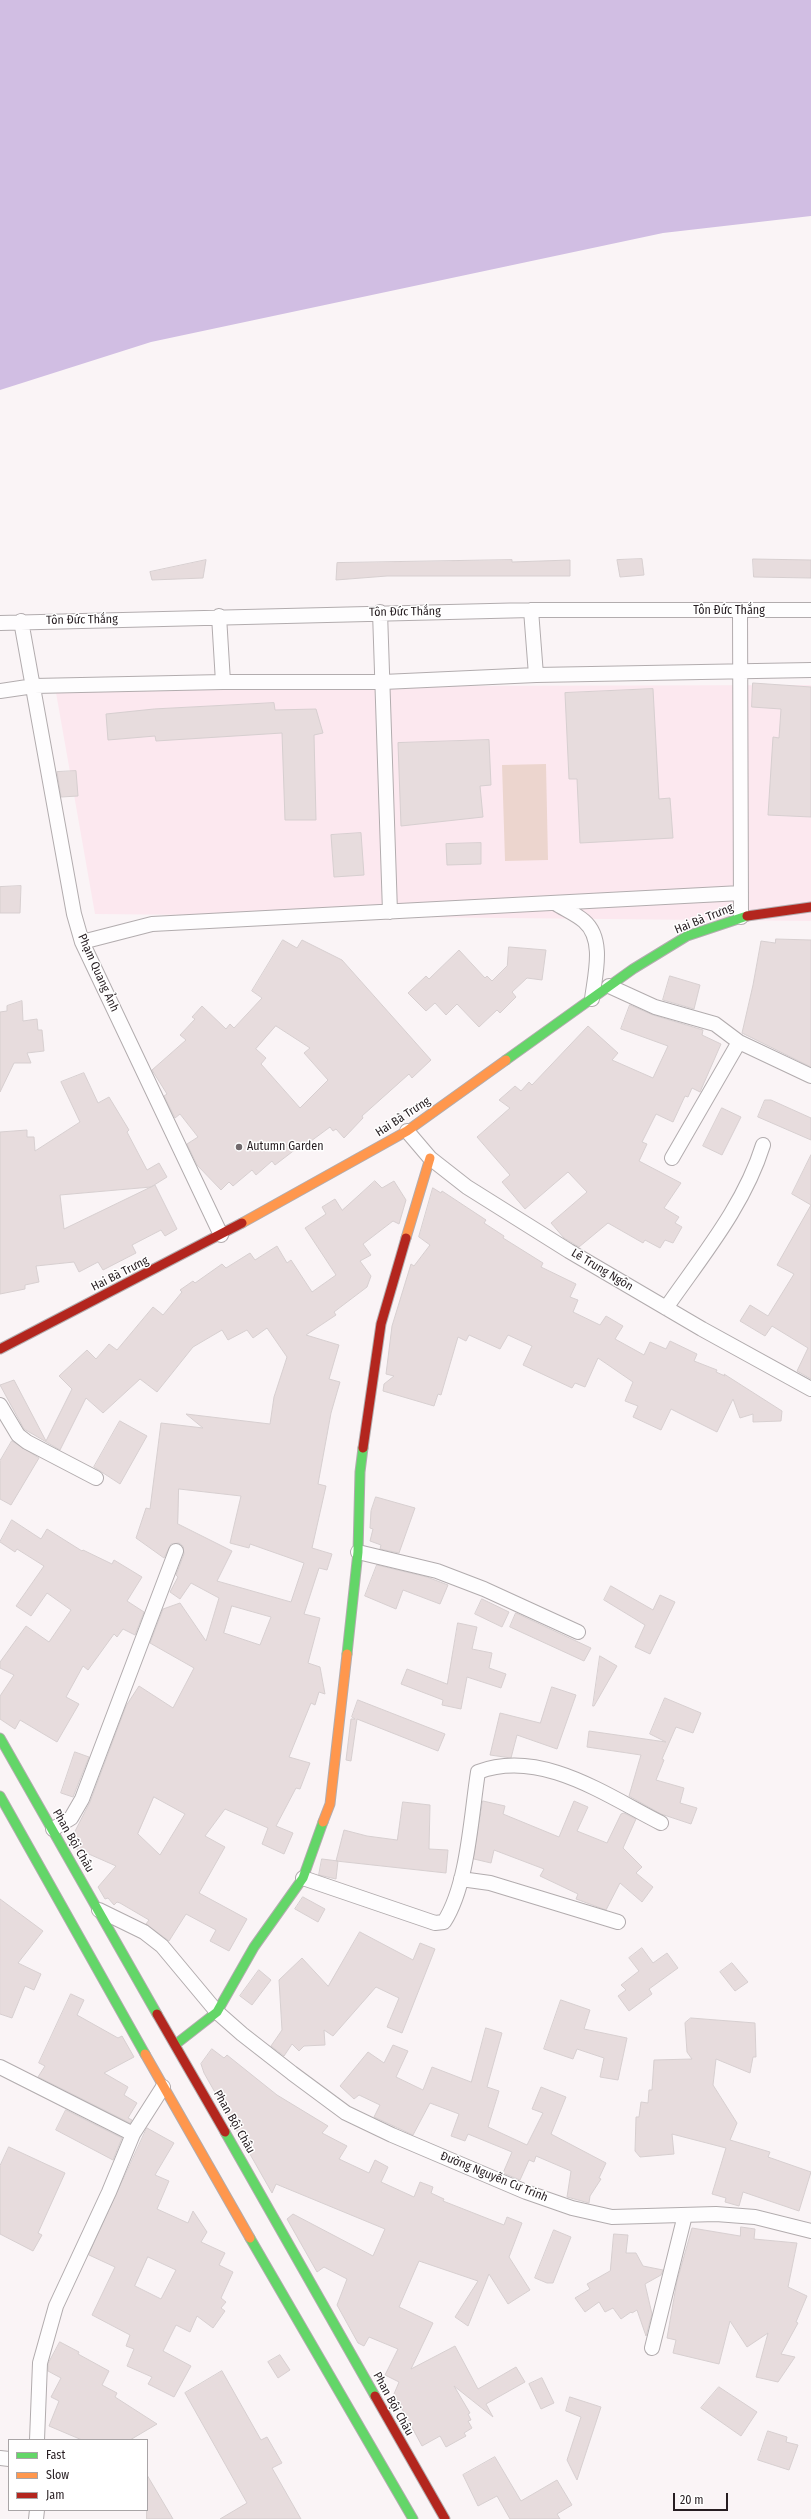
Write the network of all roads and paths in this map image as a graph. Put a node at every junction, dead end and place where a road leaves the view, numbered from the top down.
1 (531, 610) junction
2 (811, 610) edge
3 (740, 611) junction
4 (380, 612) junction
5 (219, 616) junction
6 (21, 621) junction
7 (0, 623) edge
8 (741, 670) junction
9 (811, 670) edge
10 (536, 675) junction
11 (223, 682) junction
12 (383, 682) junction
13 (34, 686) junction
14 (0, 691) edge
15 (741, 893) junction
16 (555, 904) junction
17 (811, 907) edge
18 (390, 912) junction
19 (741, 917) junction
20 (82, 942) junction
21 (609, 986) junction
22 (592, 999) junction
23 (739, 1042) junction
24 (811, 1076) edge
25 (407, 1131) junction
26 (763, 1145) dead end
27 (430, 1158) junction
28 (672, 1158) dead end
29 (221, 1235) junction
30 (666, 1308) junction
31 (0, 1349) edge
32 (811, 1389) edge
33 (0, 1405) edge
34 (96, 1478) dead end
35 (176, 1551) dead end
36 (358, 1552) junction
37 (578, 1632) dead end
38 (0, 1738) edge
39 (0, 1796) edge
40 (661, 1823) dead end
41 (53, 1829) junction
42 (67, 1853) junction
43 (48, 1865) junction
44 (303, 1878) junction
45 (461, 1879) junction
46 (99, 1910) junction
47 (618, 1922) dead end
48 (217, 2012) junction
49 (176, 2044) junction
50 (0, 2068) edge
51 (190, 2069) junction
52 (172, 2081) junction
53 (133, 2134) junction
54 (685, 2215) junction
55 (811, 2231) edge
56 (652, 2348) dead end
57 (37, 2439) edge
58 (413, 2519) edge
59 (445, 2519) edge

1 - 3 street, Tôn Đức Thắng
1 - 4 street, Tôn Đức Thắng
1 - 10 street
2 - 3 street, Tôn Đức Thắng
3 - 8 street
4 - 5 street, Tôn Đức Thắng
4 - 12 street
5 - 6 street, Tôn Đức Thắng
5 - 11 street
6 - 7 street, Tôn Đức Thắng
6 - 13 street, Phạm Quang Ảnh
8 - 9 street
8 - 10 street
8 - 15 street
10 - 12 street
11 - 12 street
11 - 13 street
12 - 18 street
13 - 14 street
13 - 20 street, Phạm Quang Ảnh
15 - 16 street
15 - 19 street
16 - 18 street
16 - 22 street
17 - 19 street, Hai Bà Trưng
18 - 20 street
19 - 21 street, Hai Bà Trưng
20 - 29 street, Phạm Quang Ảnh
21 - 22 street, Hai Bà Trưng
21 - 23 street
22 - 25 street, Hai Bà Trưng
23 - 24 street
23 - 28 street
25 - 27 street, Lê Trung Ngôn
25 - 29 street, Hai Bà Trưng
26 - 30 street
27 - 30 street, Lê Trung Ngôn
27 - 36 street
29 - 31 street, Hai Bà Trưng
30 - 32 street, Lê Trung Ngôn
33 - 34 street
35 - 41 street
36 - 37 street
36 - 44 street
38 - 41 street, Phan Bội Châu
39 - 43 street
40 - 45 street
41 - 42 street, Phan Bội Châu
42 - 43 street
42 - 46 street, Phan Bội Châu
43 - 52 street
44 - 45 street
44 - 48 street
45 - 47 street
46 - 48 street, Đường Nguyễn Cư Trinh
46 - 49 street, Phan Bội Châu
48 - 49 street
48 - 54 street, Đường Nguyễn Cư Trinh
49 - 51 street, Phan Bội Châu
50 - 53 street
51 - 52 street
51 - 59 street, Phan Bội Châu
52 - 53 street
52 - 58 street
53 - 57 street
54 - 55 street, Đường Nguyễn Cư Trinh
54 - 56 street

